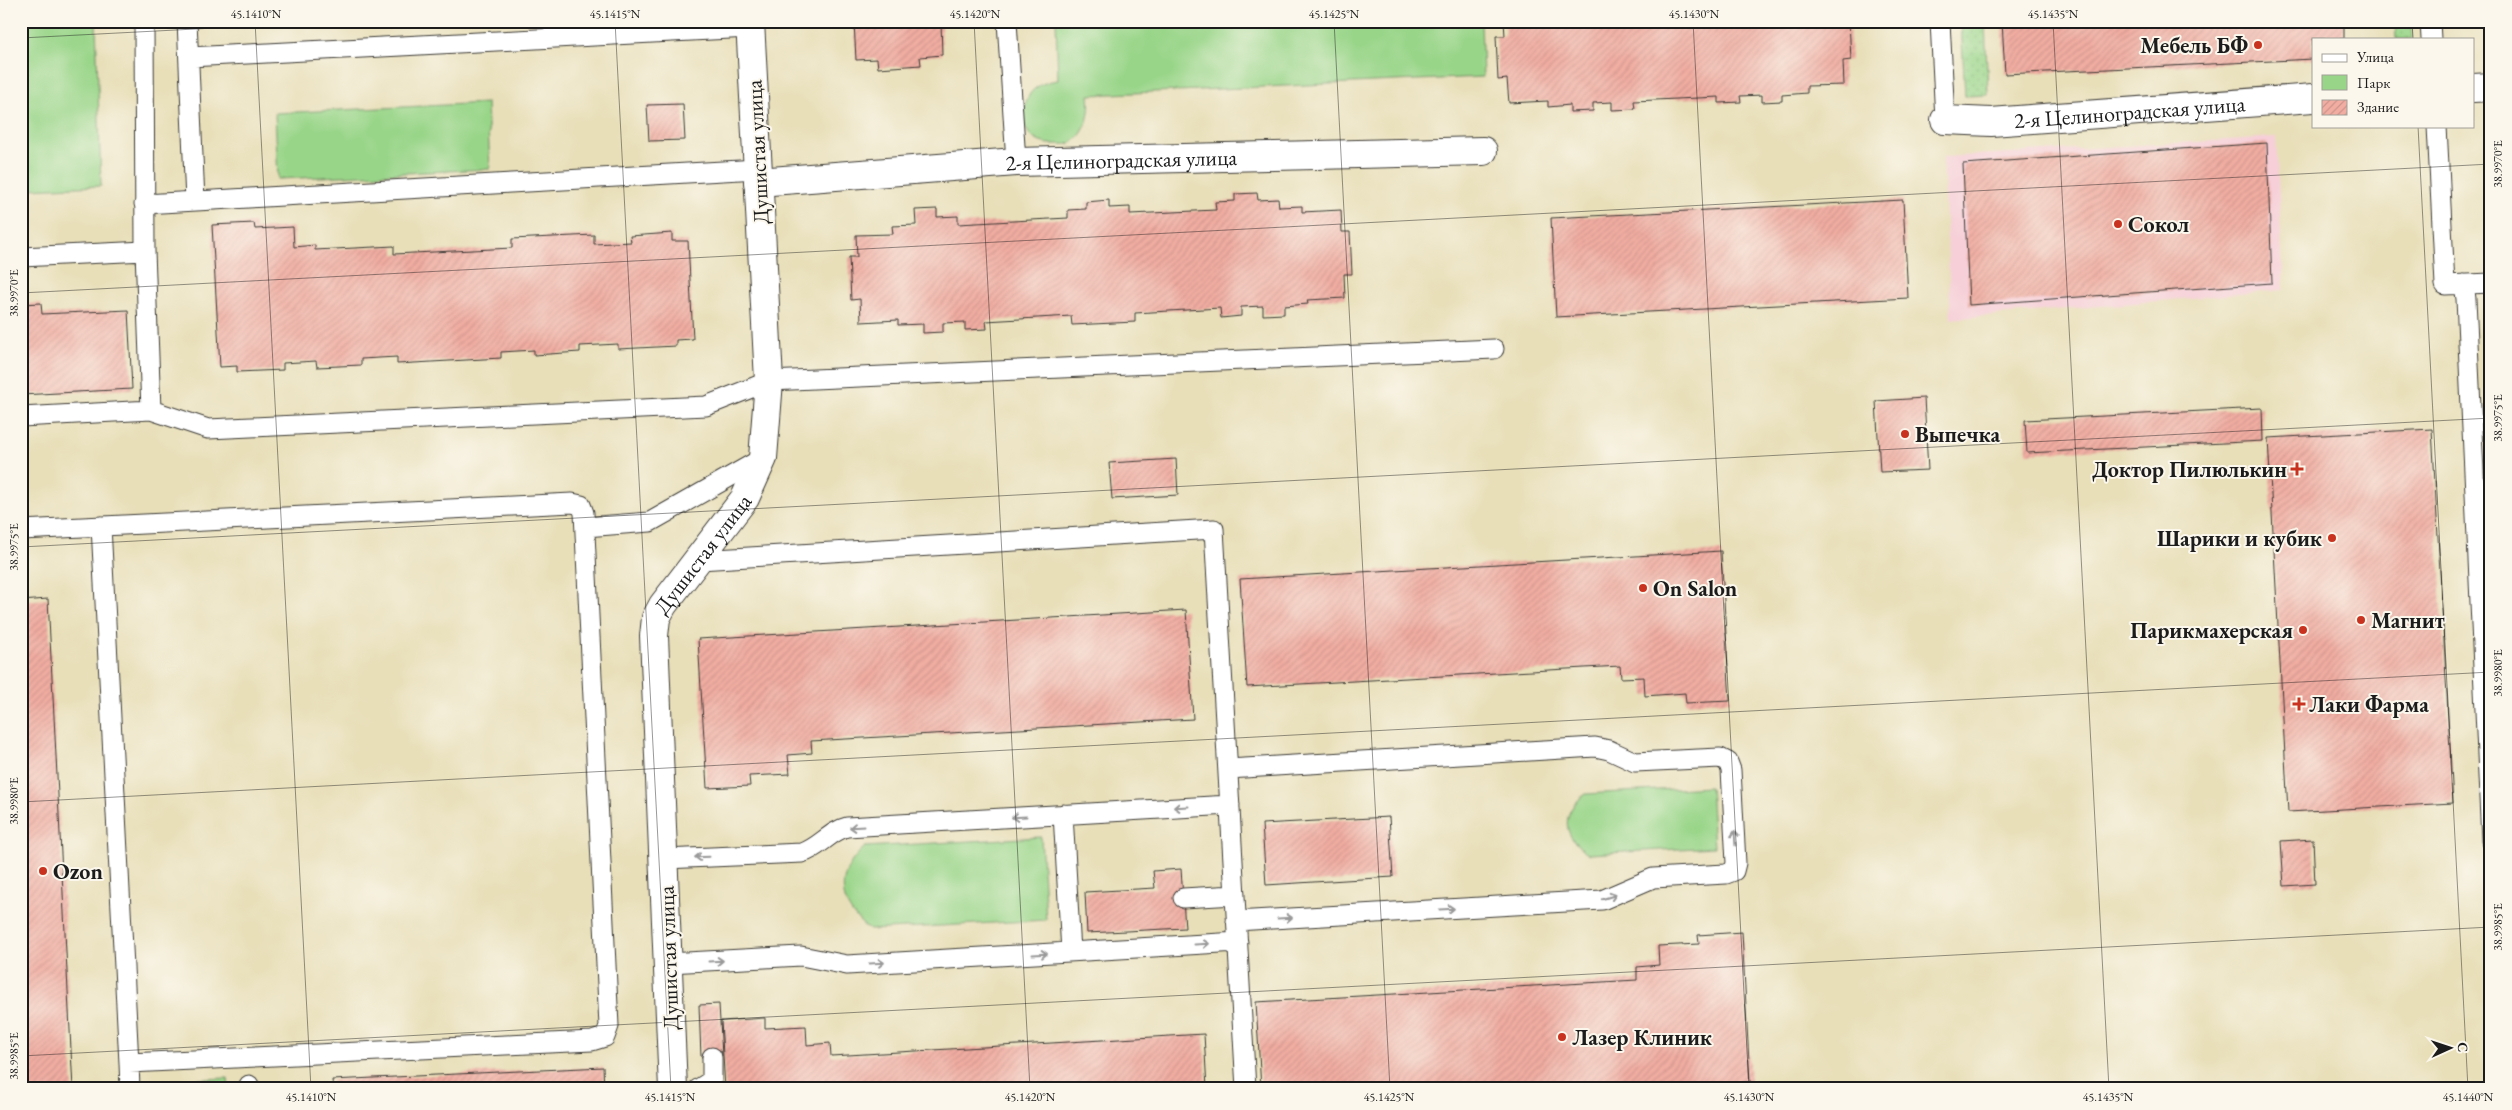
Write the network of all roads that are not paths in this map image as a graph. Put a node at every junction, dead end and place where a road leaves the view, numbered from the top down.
1 (144, 21) edge
2 (187, 21) edge
3 (1007, 21) edge
4 (1940, 21) edge
5 (2430, 21) edge
6 (750, 24) edge
7 (2432, 38) edge
8 (189, 57) junction
9 (2491, 87) edge
10 (2474, 88) edge
11 (2312, 98) edge
12 (1945, 120) joint
13 (2437, 128) edge
14 (1483, 151) dead end
15 (1016, 162) junction
16 (758, 176) junction
17 (195, 201) junction
18 (144, 204) junction
19 (145, 251) junction
20 (21, 257) edge
21 (2491, 283) edge
22 (2464, 284) junction
23 (1494, 349) dead end
24 (769, 382) junction
25 (151, 410) junction
26 (21, 417) edge
27 (763, 458) junction
28 (101, 526) junction
29 (584, 527) junction
30 (21, 530) edge
31 (699, 560) junction
32 (1228, 769) junction
33 (1230, 805) junction
34 (1063, 814) junction
35 (2491, 841) edge
36 (664, 859) junction
37 (1235, 895) junction
38 (1183, 898) dead end
39 (1236, 921) junction
40 (1238, 942) junction
41 (1071, 952) junction
42 (668, 963) junction
43 (712, 1057) dead end
44 (129, 1063) junction
45 (130, 1089) edge
46 (673, 1089) edge
47 (698, 1089) edge
48 (1246, 1089) edge

1 - 18 lane
2 - 8 lane
3 - 15 lane
4 - 12 lane
5 - 7 lane
6 - 8 lane
6 - 16 street, Душистая улица
8 - 17 lane
9 - 10 street
11 - 12 street, 2-я Целиноградская улица
13 - 22 lane
14 - 15 street, 2-я Целиноградская улица
15 - 16 street, 2-я Целиноградская улица
16 - 17 lane
16 - 24 street, Душистая улица
17 - 18 lane
18 - 19 lane
19 - 20 lane
19 - 25 lane
21 - 22 lane
22 - 35 lane
23 - 24 lane
24 - 25 lane
24 - 27 street, Душистая улица
25 - 26 lane
27 - 29 lane
27 - 31 street, Душистая улица
28 - 29 lane
28 - 30 lane
28 - 44 lane
29 - 44 lane
31 - 32 lane
31 - 36 street, Душистая улица
32 - 33 lane
39 -> 32 lane
33 -> 34 lane
33 - 37 lane
34 -> 36 lane
34 - 41 lane
36 - 42 street, Душистая улица
37 - 38 lane
37 - 39 lane
39 - 40 lane
41 -> 40 lane
40 - 48 lane
42 -> 41 lane
42 - 46 street, Душистая улица
43 - 47 lane
44 - 45 lane

